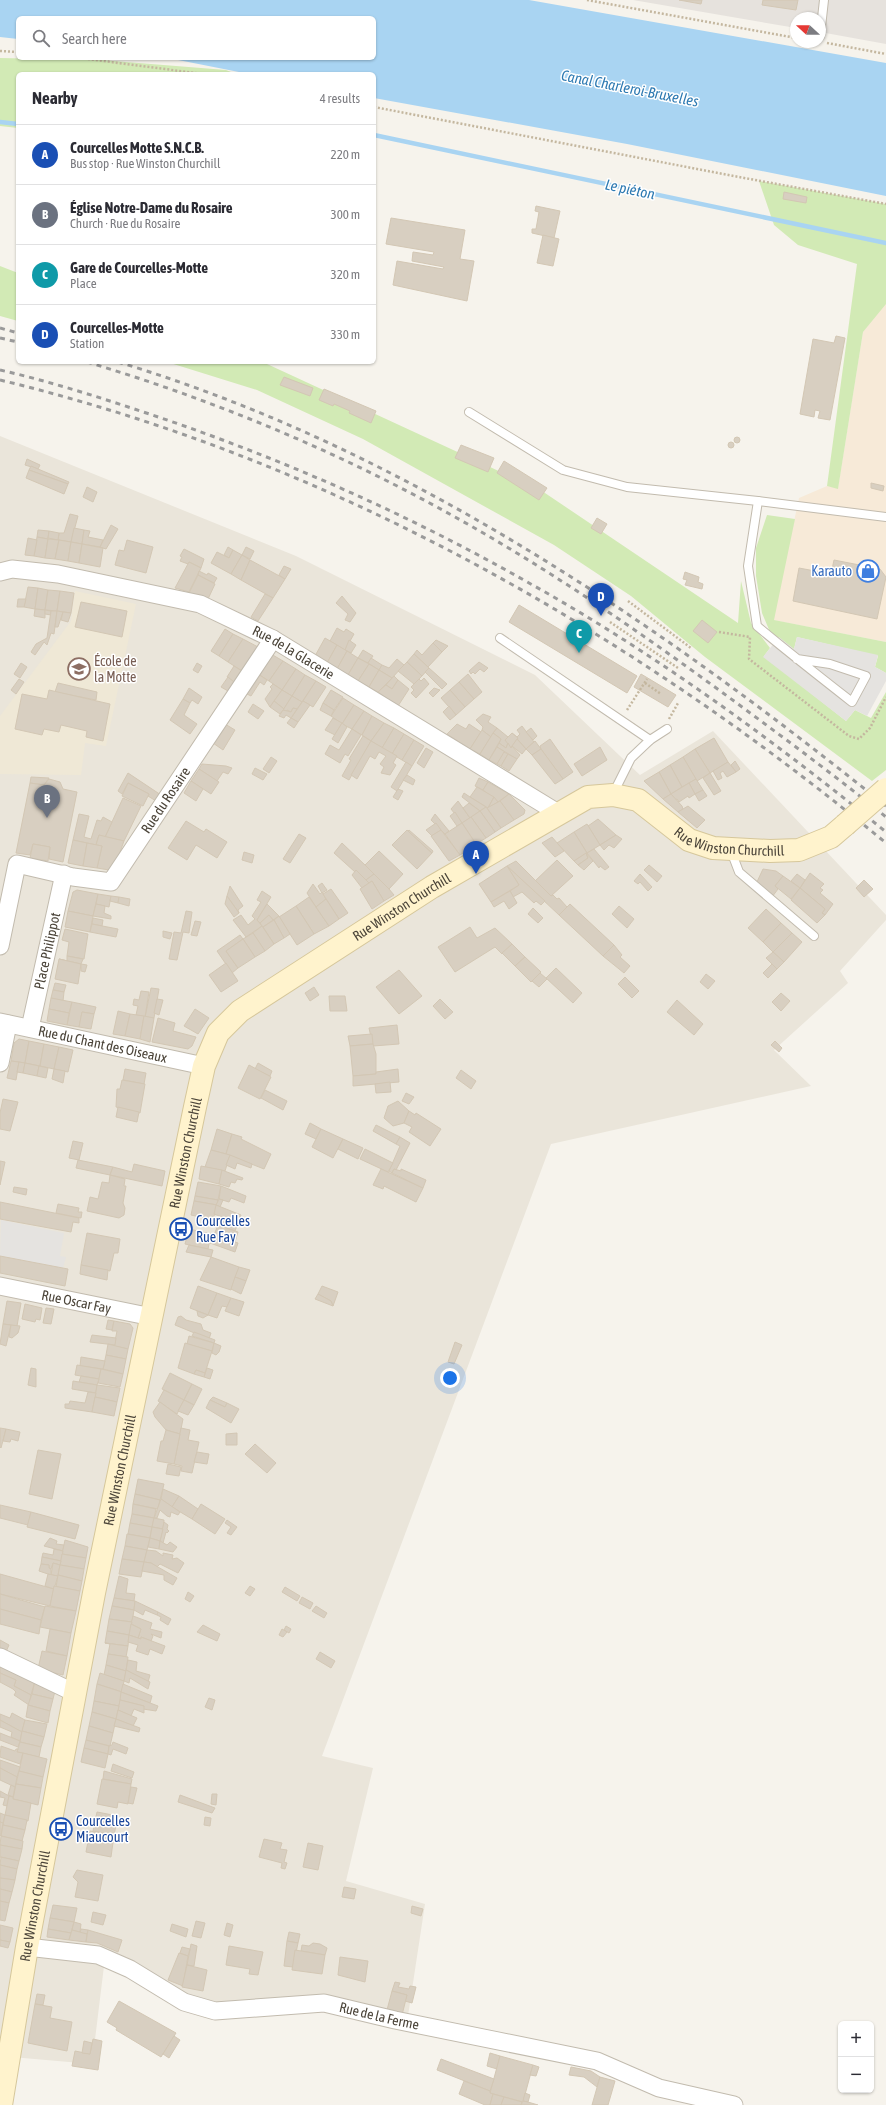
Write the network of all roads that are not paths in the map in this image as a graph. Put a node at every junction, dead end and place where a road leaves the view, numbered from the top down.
1 (824, 0) edge
2 (823, 12) edge
3 (469, 412) dead end
4 (758, 501) junction
5 (886, 517) edge
6 (6, 571) edge
7 (0, 583) edge
8 (500, 638) dead end
9 (273, 639) junction
10 (797, 659) junction
11 (667, 726) road end
12 (650, 740) junction
13 (886, 790) edge
14 (613, 795) junction
15 (558, 813) junction
16 (730, 849) junction
17 (64, 874) junction
18 (814, 936) dead end
19 (0, 946) edge
20 (4, 1023) edge
21 (30, 1028) junction
22 (0, 1063) edge
23 (204, 1066) junction
24 (0, 1286) edge
25 (152, 1317) junction
26 (0, 1657) edge
27 (75, 1693) junction
28 (27, 1947) junction
29 (1, 2105) edge
30 (734, 2105) edge

1 - 2 lane
3 - 4 lane
4 - 5 lane
4 - 10 lane
6 - 7 street
6 - 9 street, Rue de la Glacerie
8 - 12 lane
9 - 15 street, Rue de la Glacerie
9 - 17 street, Rue du Rosaire
10 - 10 lane
11 - 12 lane
12 - 14 lane
13 - 16 main road, Rue Winston Churchill, bridge
14 - 15 main road, Rue Winston Churchill
14 - 16 main road, Rue Winston Churchill
15 - 23 main road, Rue Winston Churchill
16 - 18 lane
17 - 19 street, Rue du Rosaire
17 - 21 street, Place Philippot
20 - 21 street, Rue du Chant des Oiseaux
20 - 22 street
21 - 23 street, Rue du Chant des Oiseaux
23 - 25 main road, Rue Winston Churchill
24 - 25 street, Rue Oscar Fay
25 - 27 main road, Rue Winston Churchill
26 - 27 street
27 - 28 main road, Rue Winston Churchill
28 - 29 main road, Rue Winston Churchill
28 - 30 street, Rue de la Ferme

